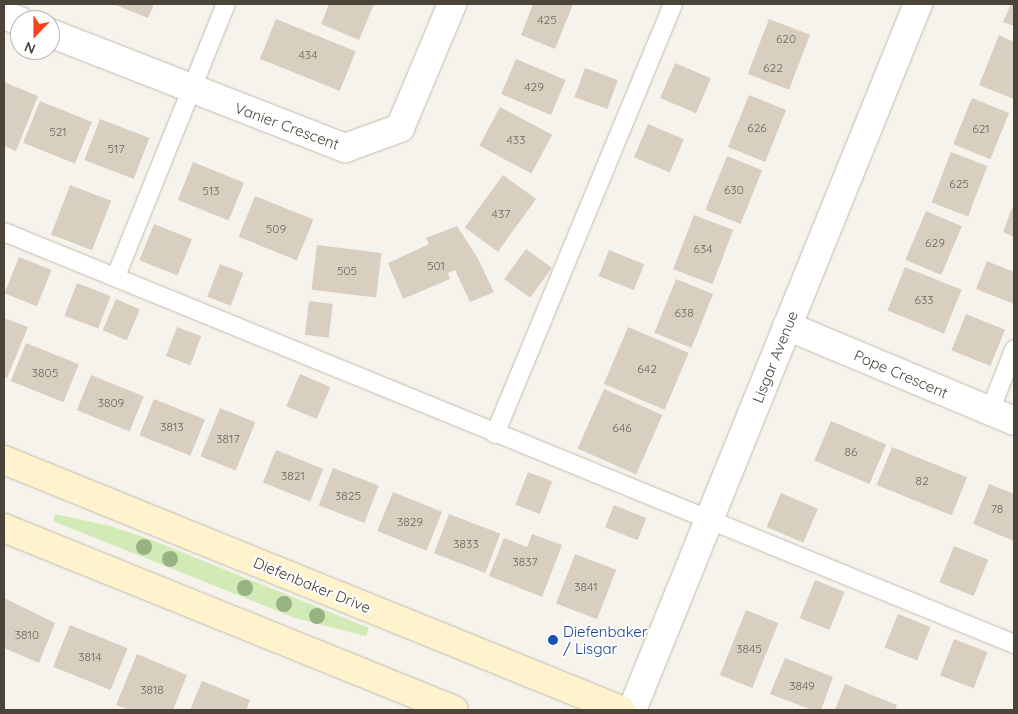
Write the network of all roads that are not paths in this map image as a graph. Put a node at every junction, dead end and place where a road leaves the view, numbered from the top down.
1 (226, 4) edge
2 (452, 4) edge
3 (673, 4) edge
4 (918, 4) edge
5 (60, 38) edge
6 (192, 90) junction
7 (4, 232) edge
8 (116, 276) junction
9 (788, 326) junction
10 (1014, 350) edge
11 (1002, 416) edge
12 (495, 434) junction
13 (4, 460) edge
14 (710, 521) junction
15 (4, 528) edge
16 (1014, 644) edge
17 (454, 710) edge
18 (620, 710) edge
19 (632, 710) edge

1 - 6 lane
2 - 6 street, Vanier Crescent
3 - 12 lane
4 - 9 street, Lisgar Avenue
5 - 6 street, Vanier Crescent
6 - 8 lane
7 - 8 lane
8 - 12 lane
9 - 11 street, Pope Crescent
9 - 14 street, Lisgar Avenue
10 - 11 lane
12 - 14 lane
13 - 18 street, Diefenbaker Drive
14 - 16 lane
14 - 19 street, Lisgar Avenue
15 - 17 street

